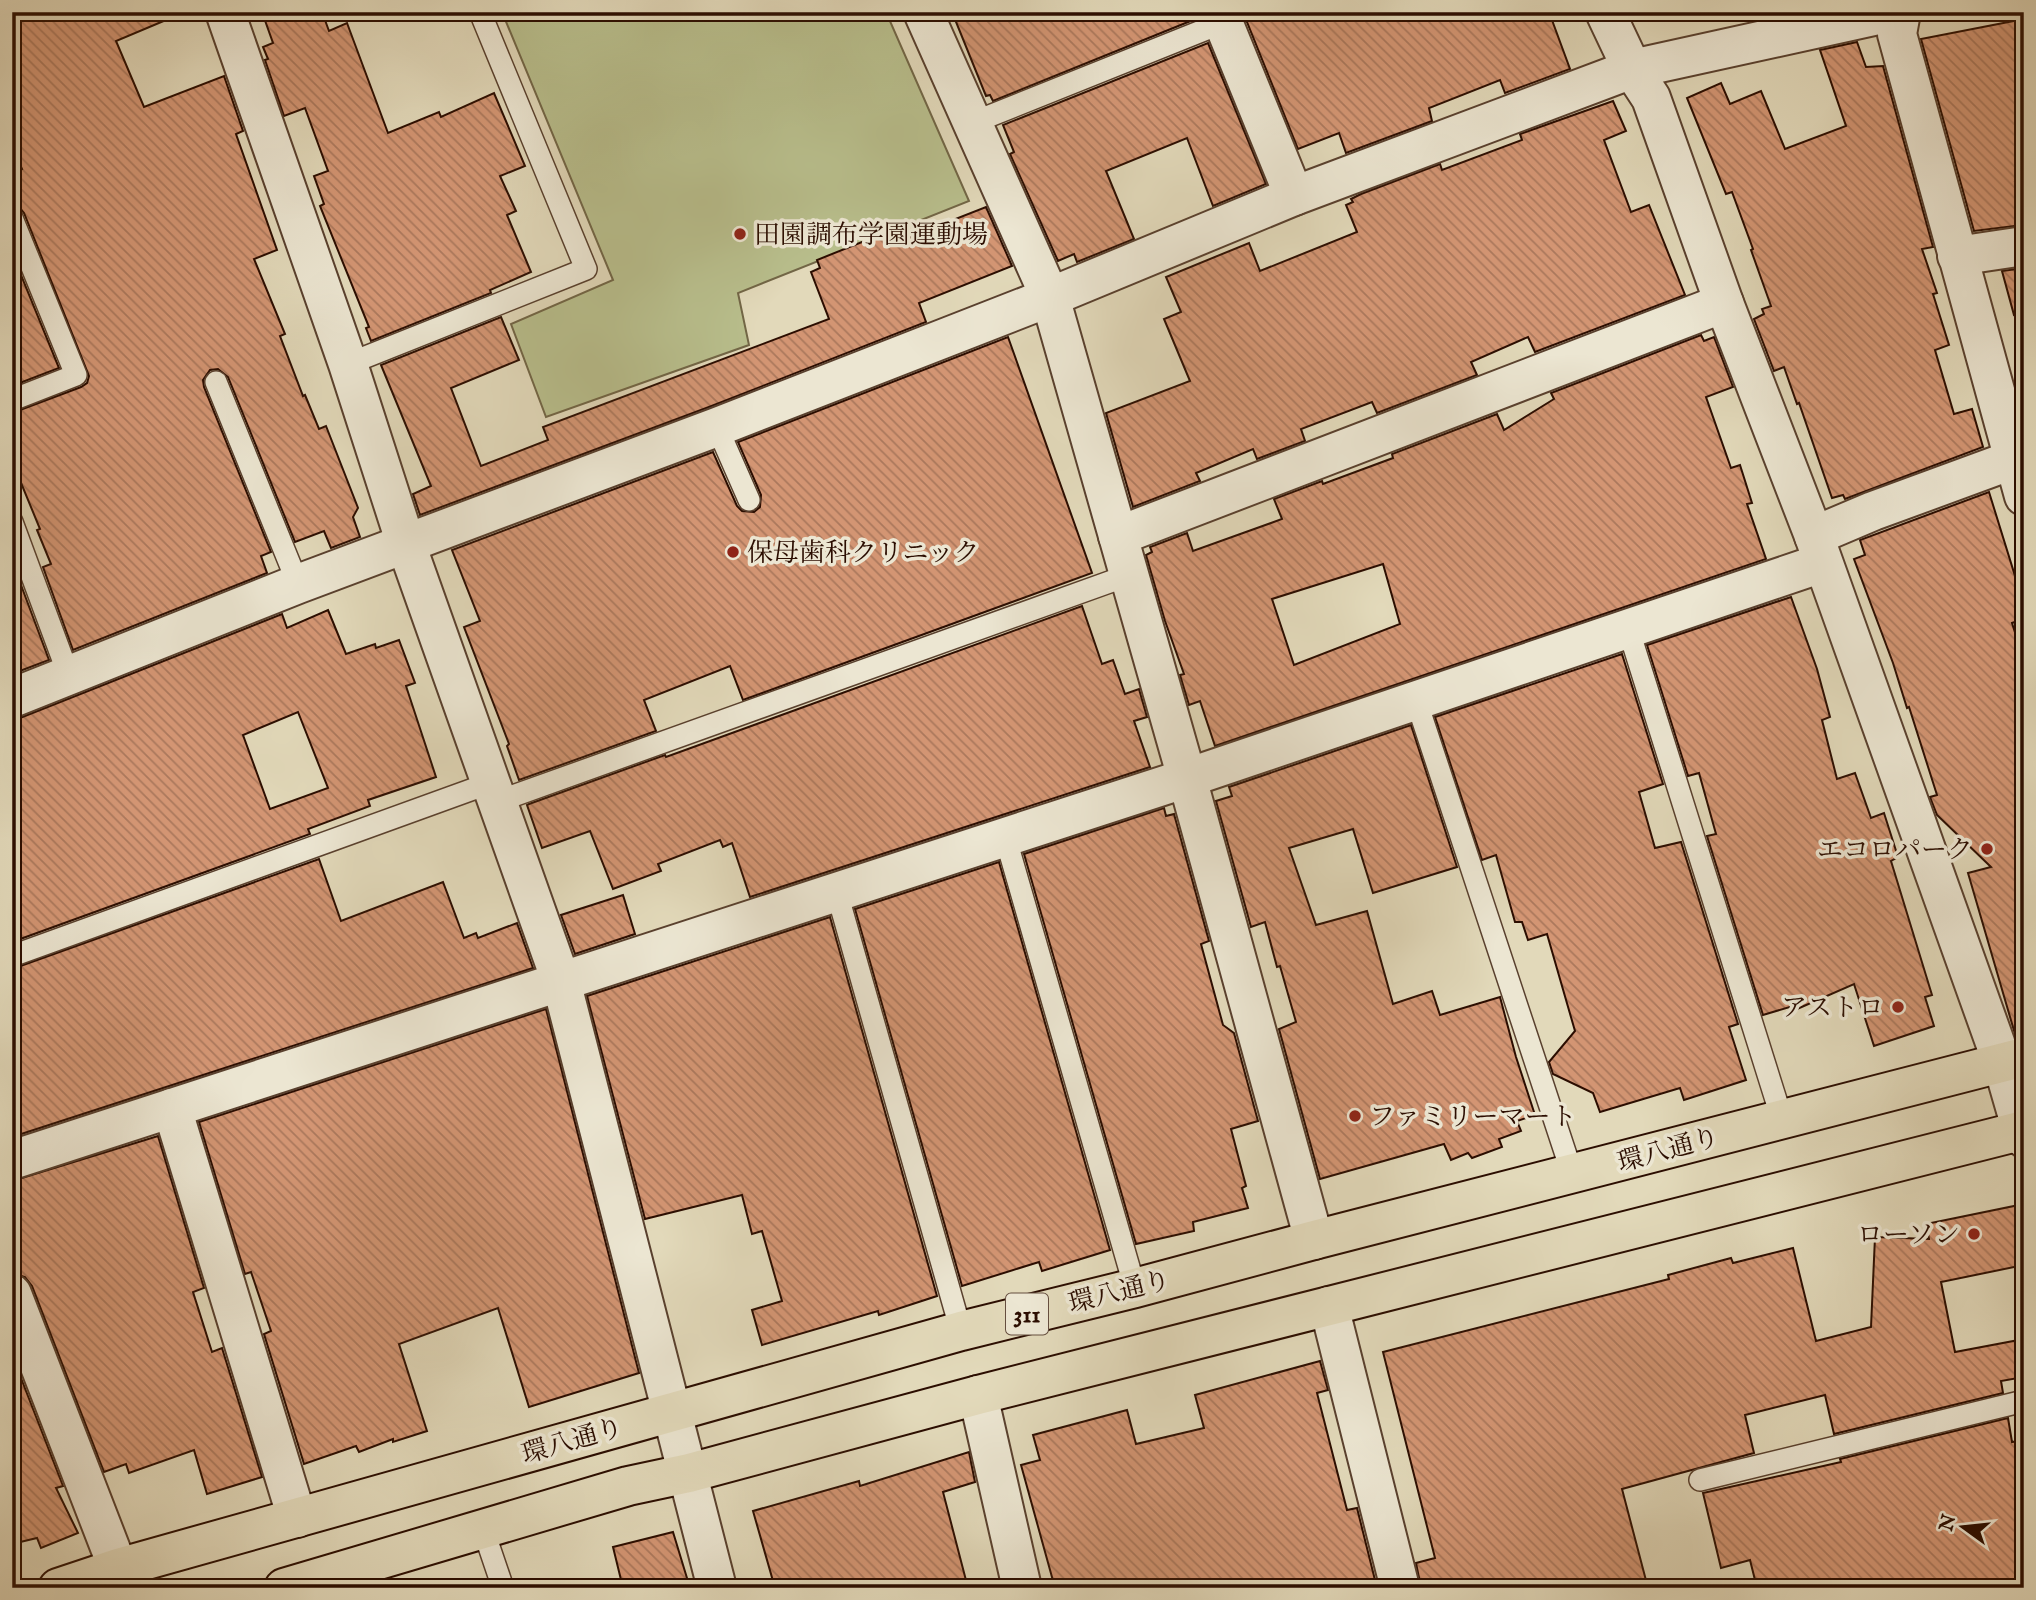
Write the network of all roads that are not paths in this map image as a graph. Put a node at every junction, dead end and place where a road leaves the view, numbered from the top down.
1 (225, 12) edge
2 (480, 12) edge
3 (923, 12) edge
4 (1605, 12) edge
5 (1892, 12) edge
6 (1901, 12) edge
7 (1221, 17) edge
8 (1632, 69) junction
9 (972, 123) junction
10 (1294, 195) junction
11 (12, 218) edge
12 (2024, 246) edge
13 (1957, 256) junction
14 (1050, 296) junction
15 (1724, 303) junction
16 (348, 364) junction
17 (216, 382) dead end
18 (12, 400) edge
19 (717, 427) junction
20 (2012, 460) junction
21 (2024, 496) edge
22 (748, 500) dead end
23 (12, 522) edge
24 (1118, 537) junction
25 (406, 544) junction
26 (1818, 550) junction
27 (1129, 575) junction
28 (298, 584) junction
29 (1628, 628) junction
30 (69, 676) junction
31 (12, 698) edge
32 (1416, 700) junction
33 (1187, 778) junction
34 (495, 792) junction
35 (1005, 836) junction
36 (837, 893) junction
37 (12, 956) edge
38 (561, 981) junction
39 (2013, 1060) edge
40 (172, 1108) junction
41 (1782, 1119) junction
42 (2023, 1133) edge
43 (12, 1160) edge
44 (1572, 1173) junction
45 (1314, 1240) junction
46 (1135, 1288) junction
47 (12, 1294) edge
48 (1329, 1306) junction
49 (961, 1331) junction
50 (978, 1395) junction
51 (2024, 1401) edge
52 (674, 1411) junction
53 (689, 1472) junction
54 (1699, 1480) dead end
55 (297, 1518) junction
56 (483, 1529) junction
57 (118, 1568) junction
58 (58, 1588) edge
59 (284, 1588) edge
60 (503, 1588) edge
61 (717, 1588) edge
62 (1022, 1588) edge
63 (1400, 1588) edge

1 - 16 street
2 - 16 lane
3 - 9 street
4 - 8 street
5 - 8 street
6 - 13 street
7 - 9 lane
7 - 10 street
8 - 10 street
8 - 15 street
9 - 14 street
10 - 14 street
11 - 18 lane
12 - 13 street
13 - 20 street
14 - 19 street
14 - 24 street
15 - 24 street
15 - 26 street
16 - 25 street
17 - 28 lane
19 - 22 lane
19 - 25 street
20 - 21 street
20 - 26 street
23 - 30 lane
24 - 27 street
25 - 28 street
25 - 34 street
26 - 29 street
26 - 39 street
27 - 33 street
27 - 34 lane
28 - 30 street
29 - 32 street
29 - 41 lane
30 - 31 street
32 - 33 street
32 - 44 lane
33 - 35 street
33 - 45 street
34 - 37 lane
34 - 38 street
35 - 36 street
35 - 46 lane
36 - 38 street
36 - 49 lane
38 - 40 street
38 - 52 street
39 - 41 main road, 環八通り / 311
39 - 42 street
40 - 43 street
40 - 55 street
41 - 44 main road, 環八通り / 311
42 - 48 main road
44 - 45 main road, 環八通り / 311
45 - 46 main road, 環八通り / 311
46 - 49 main road, 環八通り / 311
47 - 57 street
48 - 50 main road
48 - 63 street
49 - 52 main road, 環八通り / 311
50 - 53 main road
50 - 62 street
51 - 54 lane
52 - 53 street
52 - 55 main road, 環八通り / 311
53 - 56 main road
53 - 61 street
55 - 57 main road, 環八通り / 311
56 - 59 main road
56 - 60 lane
57 - 58 main road, 環八通り / 311

